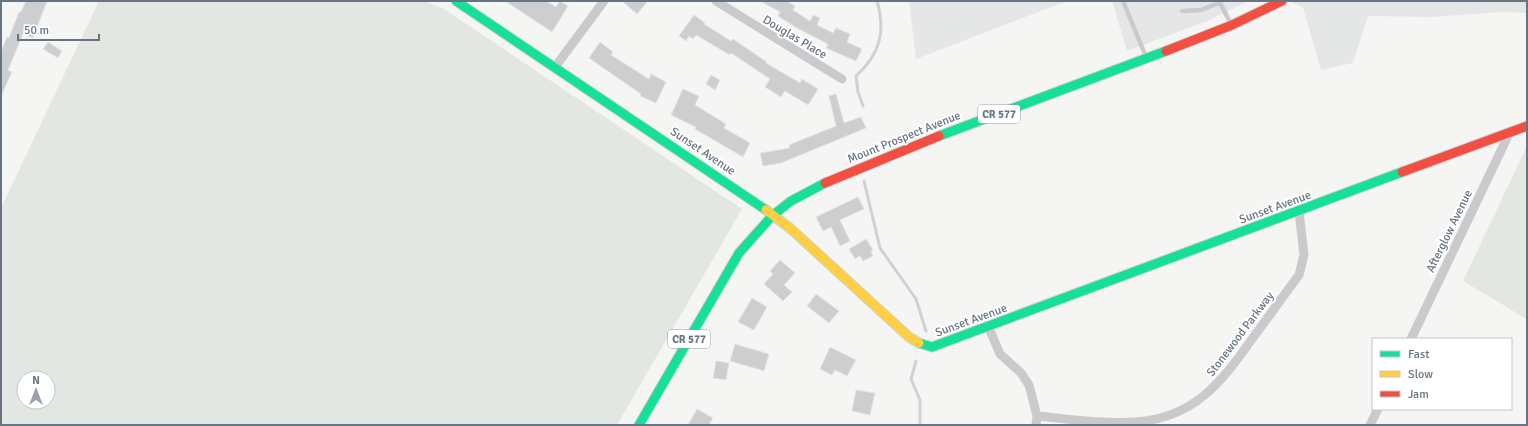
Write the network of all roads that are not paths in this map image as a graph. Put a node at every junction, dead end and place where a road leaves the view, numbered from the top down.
1 (456, 1) edge
2 (604, 1) edge
3 (716, 1) edge
4 (1123, 1) edge
5 (1282, 1) edge
6 (1219, 2) edge
7 (1182, 11) dead end
8 (1232, 25) junction
9 (1147, 59) junction
10 (555, 67) junction
11 (842, 79) dead end
12 (1527, 126) edge
13 (1509, 134) junction
14 (1299, 211) junction
15 (772, 216) junction
16 (988, 326) junction
17 (1411, 338) edge
18 (1378, 410) edge
19 (1037, 421) edge
20 (640, 425) edge
21 (1370, 425) edge

1 - 10 street, Sunset Avenue
2 - 10 street
3 - 11 street, Douglas Place
4 - 9 lane
5 - 8 street, Mount Prospect Avenue / CR 577
6 - 7 lane
6 - 8 lane
8 - 9 street, Mount Prospect Avenue / CR 577
9 - 15 street, Mount Prospect Avenue / CR 577
10 - 15 street, Sunset Avenue
12 - 13 street, Sunset Avenue
13 - 14 street, Sunset Avenue
13 - 17 street, Afterglow Avenue
14 - 16 street, Sunset Avenue
14 - 19 street, Stonewood Parkway
15 - 16 street, Sunset Avenue
15 - 20 street, Mount Prospect Avenue / CR 577
16 - 19 street
18 - 21 street

